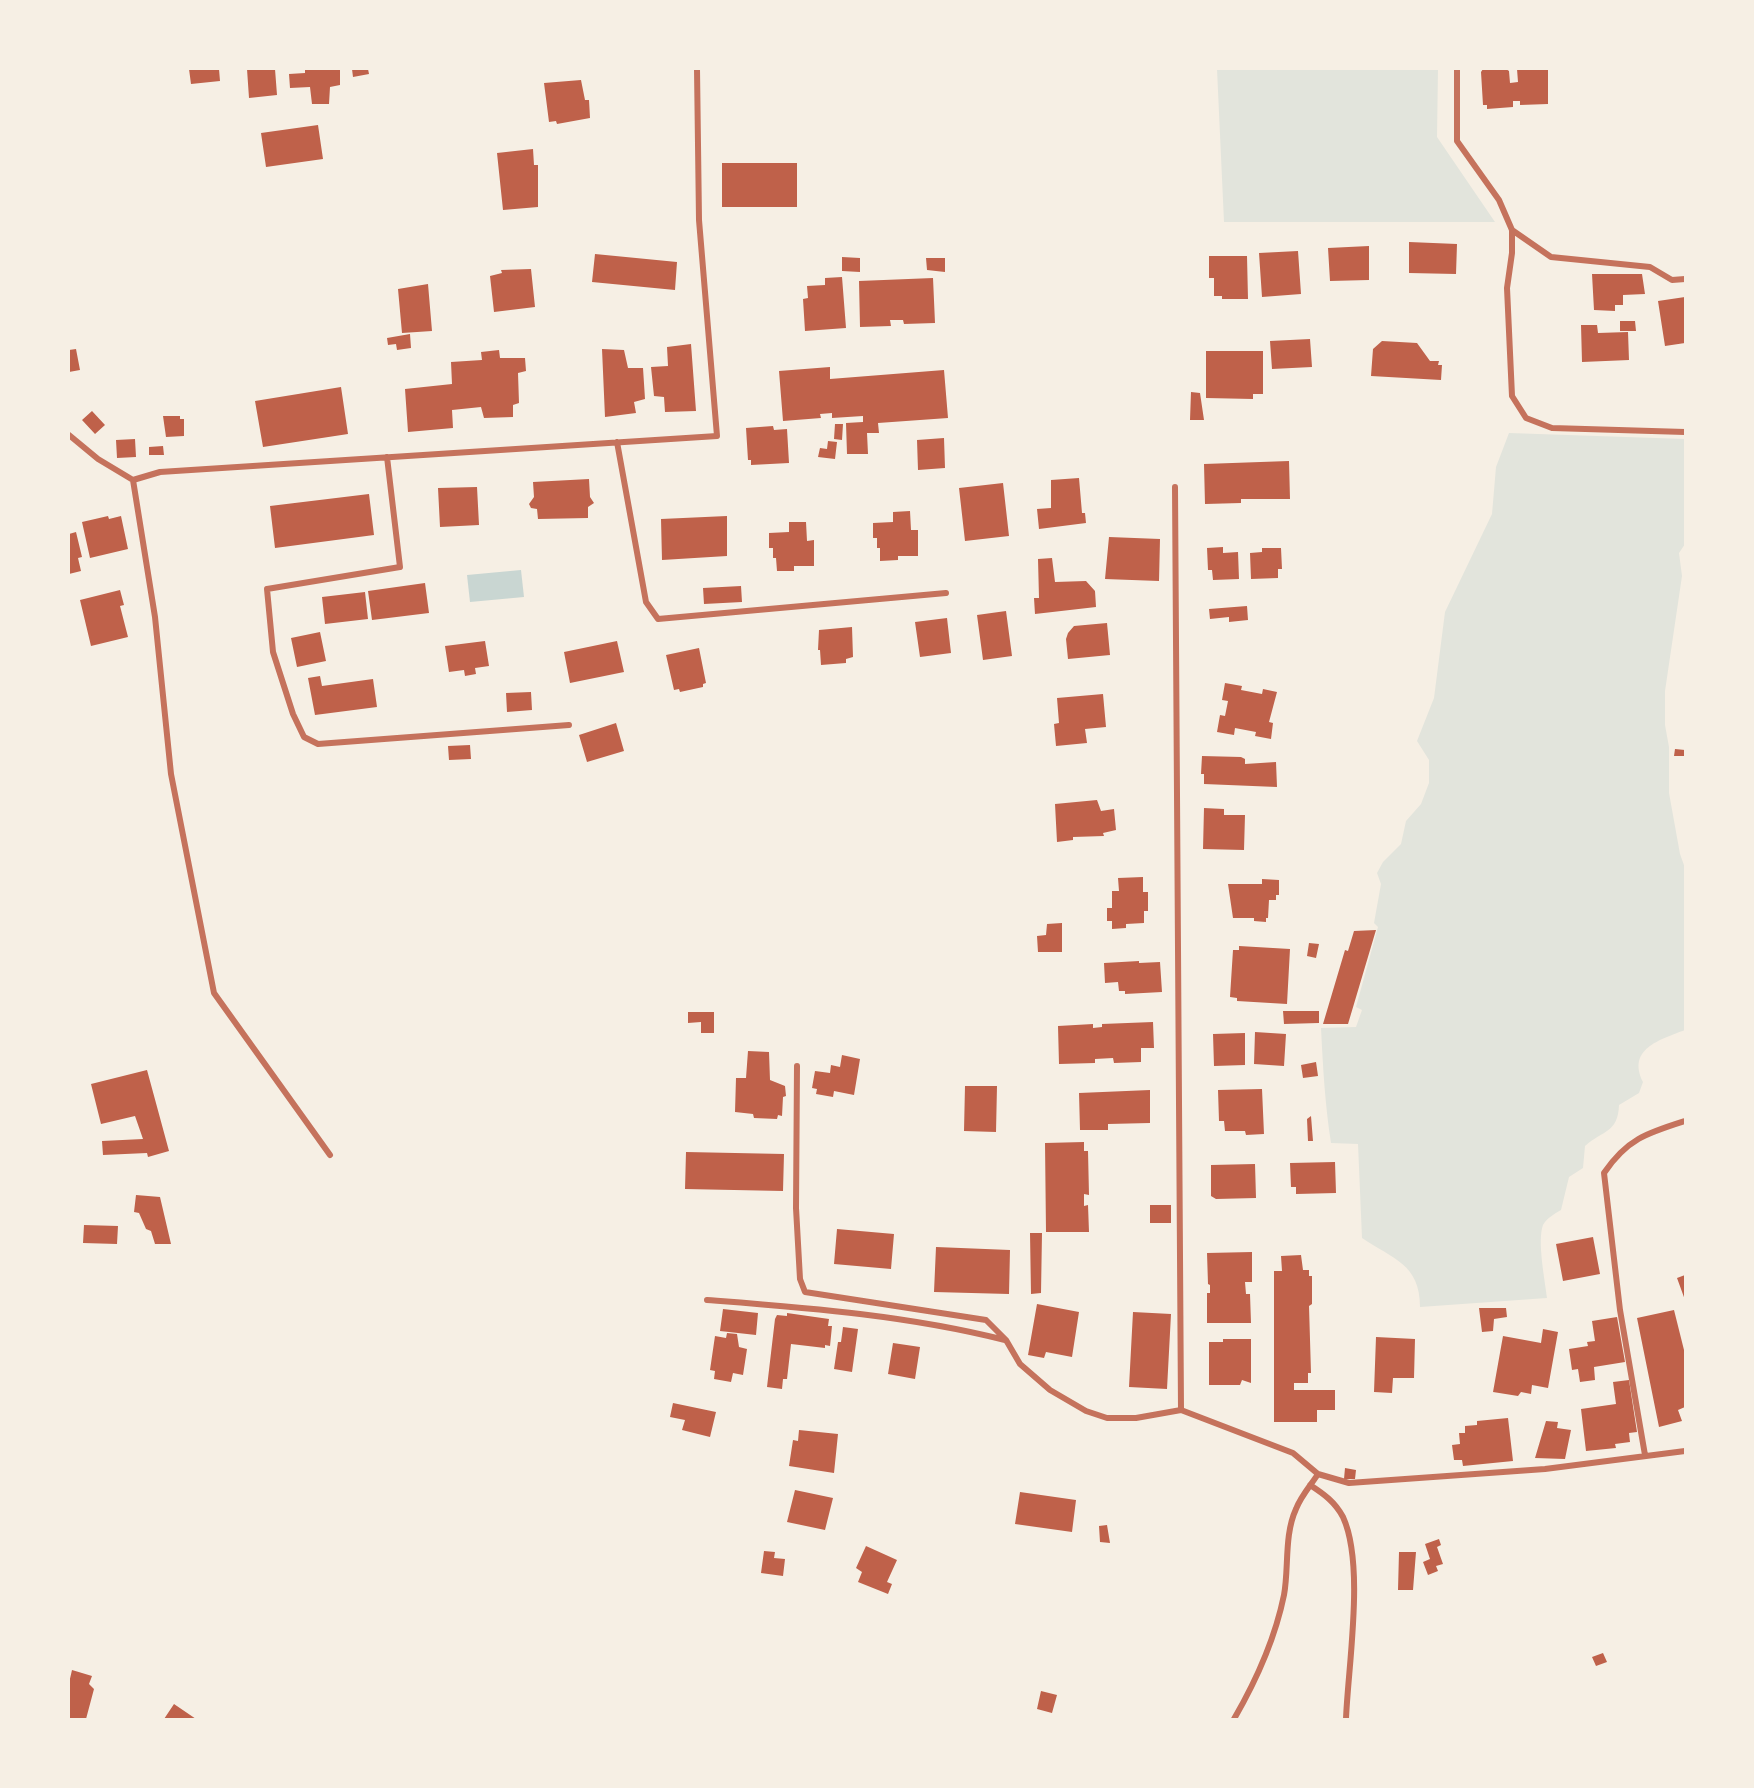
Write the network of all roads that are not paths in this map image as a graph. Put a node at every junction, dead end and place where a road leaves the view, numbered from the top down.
1 (697, 69) edge
2 (1457, 69) edge
3 (1512, 230) junction
4 (1685, 279) edge
5 (1685, 432) edge
6 (69, 435) edge
7 (617, 442) junction
8 (387, 457) junction
9 (133, 480) junction
10 (1175, 487) dead end
11 (946, 593) dead end
12 (569, 725) dead end
13 (797, 1066) dead end
14 (1685, 1121) edge
15 (330, 1155) dead end
16 (707, 1300) dead end
17 (1006, 1340) junction
18 (1181, 1410) junction
19 (1685, 1452) edge
20 (1646, 1455) junction
21 (1318, 1474) junction
22 (1310, 1485) junction
23 (1234, 1719) edge
24 (1346, 1719) edge

1 - 7 street
2 - 3 street
3 - 4 street
3 - 5 street
6 - 9 street
7 - 8 street
7 - 11 street
8 - 9 street
8 - 12 street
9 - 15 street
10 - 18 street
13 - 17 street
14 - 20 street
16 - 17 street
17 - 18 street
18 - 21 street
19 - 20 street
20 - 21 street
21 - 22 street
22 - 23 street
22 - 24 street

